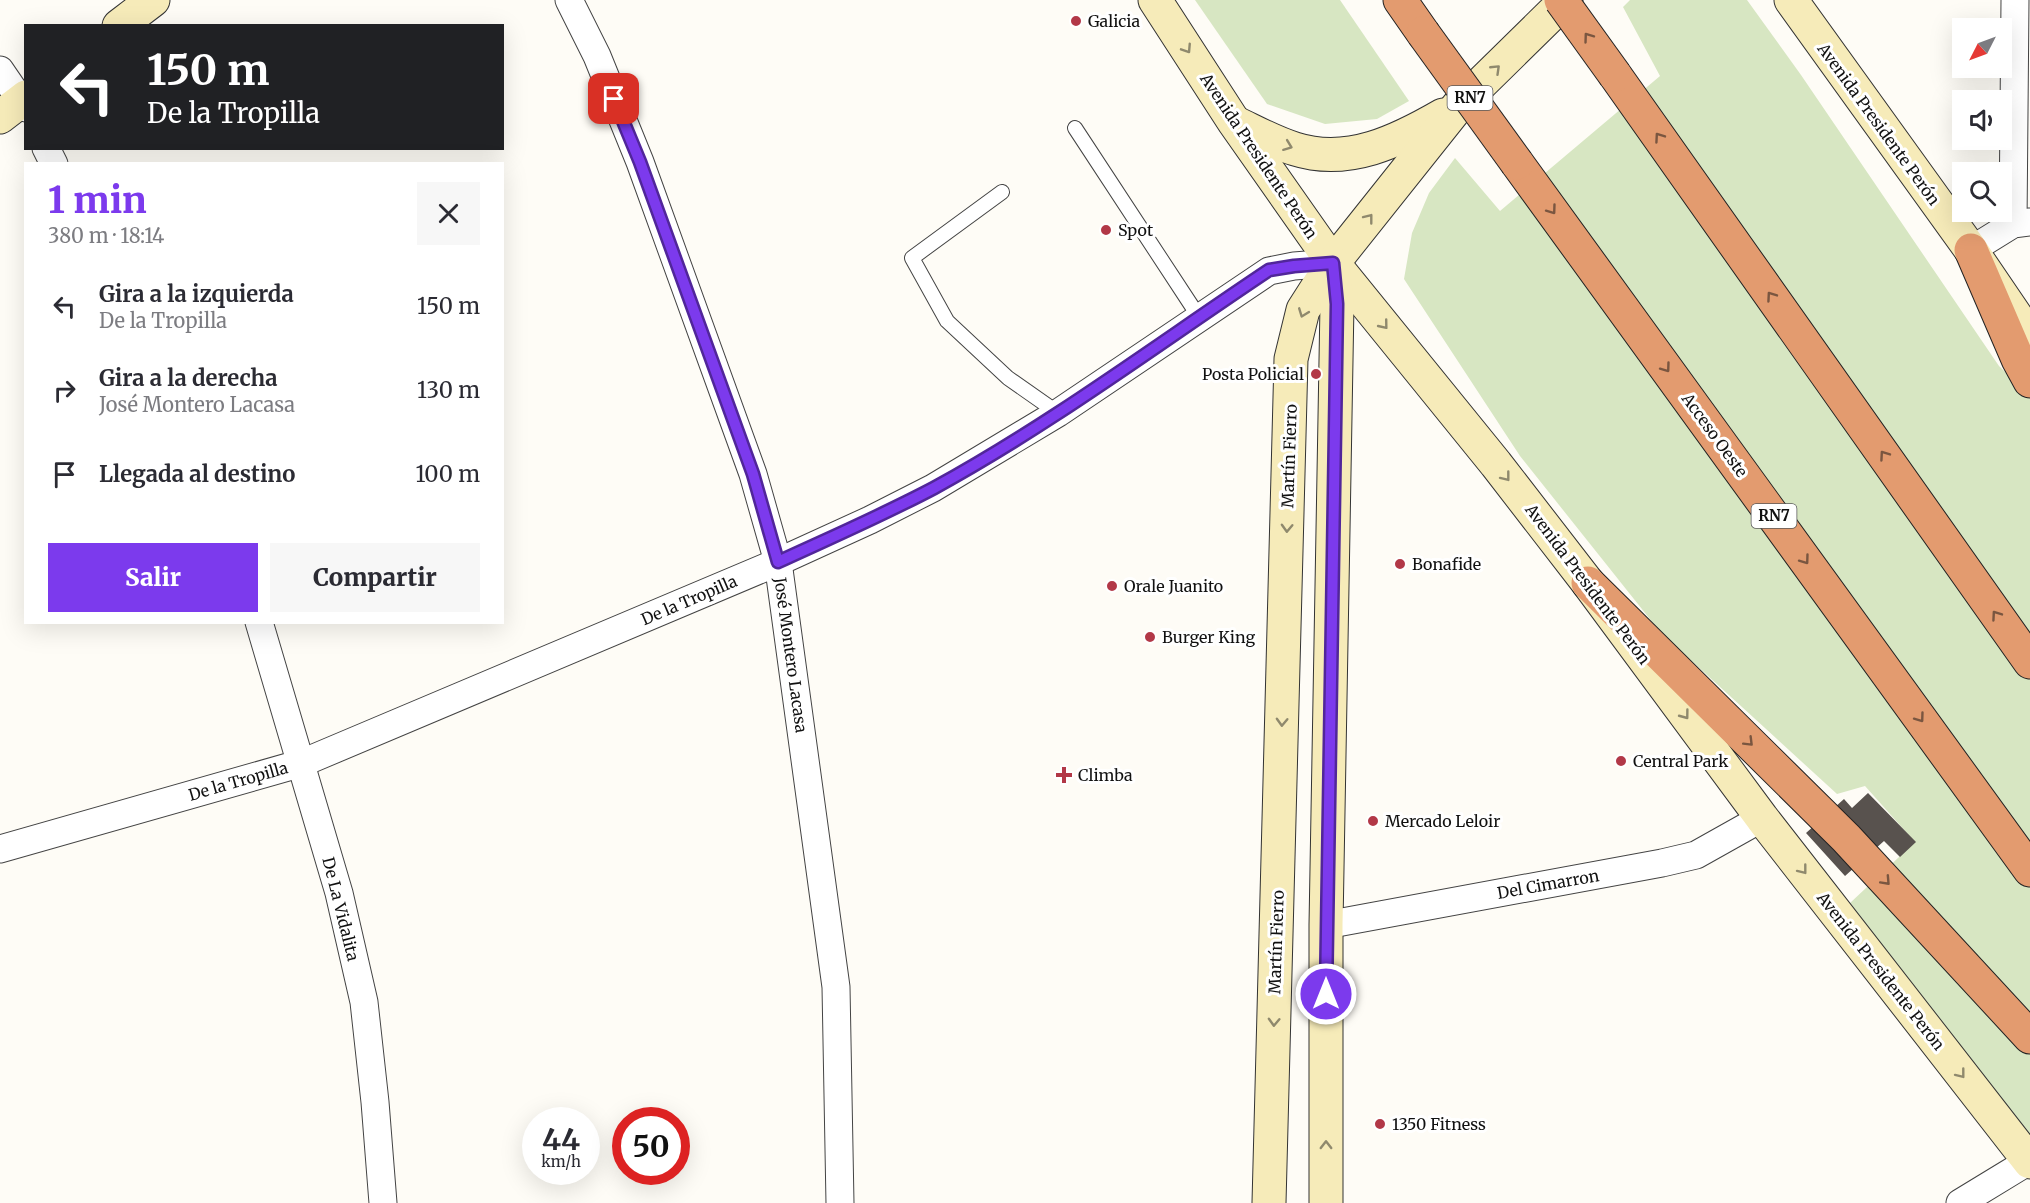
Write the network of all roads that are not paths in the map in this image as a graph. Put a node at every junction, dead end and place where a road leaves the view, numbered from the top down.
1 (153, 0) edge
2 (569, 0) edge
3 (1155, 0) edge
4 (1400, 0) edge
5 (1561, 0) edge
6 (1566, 0) edge
7 (1791, 0) edge
8 (2015, 0) edge
9 (122, 24) edge
10 (0, 70) edge
11 (18, 106) edge
12 (1458, 106) junction
13 (1234, 122) junction
14 (1075, 128) dead end
15 (1002, 192) dead end
16 (2022, 223) edge
17 (1971, 250) junction
18 (1333, 263) junction
19 (1199, 317) junction
20 (2030, 337) edge
21 (2030, 381) edge
22 (1058, 413) junction
23 (778, 562) junction
24 (1588, 583) junction
25 (260, 624) edge
26 (2030, 662) edge
27 (302, 763) junction
28 (1762, 818) junction
29 (0, 849) edge
30 (2030, 870) edge
31 (1326, 925) junction
32 (2030, 1037) edge
33 (2030, 1162) edge
34 (383, 1203) edge
35 (840, 1203) edge
36 (1269, 1203) edge
37 (1326, 1203) edge
38 (1960, 1203) edge

1 - 9 street
2 - 23 street, José Montero Lacasa
3 -> 13 street, Avenida Presidente Perón
4 -> 30 highway, Acceso Oeste / RN7, bridge
26 -> 5 highway, bridge
12 -> 6 street
7 - 17 street, Avenida Presidente Perón
8 - 16 street
10 - 11 street
13 -> 12 street
18 -> 12 street, Martín Fierro
13 - 18 street, Avenida Presidente Perón
14 - 19 lane
15 - 22 lane
16 - 17 street
17 - 20 street, Avenida Presidente Perón
17 - 21 highway
18 - 19 street, De la Tropilla
18 -> 24 street, Avenida Presidente Perón
18 - 31 street
18 -> 36 street, Martín Fierro
19 - 22 street, De la Tropilla
22 - 23 street, De la Tropilla
23 - 27 street, De la Tropilla
23 - 35 street, José Montero Lacasa
24 -> 28 street, Avenida Presidente Perón
24 -> 32 highway
25 - 27 street, De La Vidalita
27 - 29 street, De la Tropilla
27 - 34 street, De La Vidalita
28 - 31 street, Del Cimarron
28 -> 33 street, Avenida Presidente Perón
37 -> 31 street
33 - 38 street

